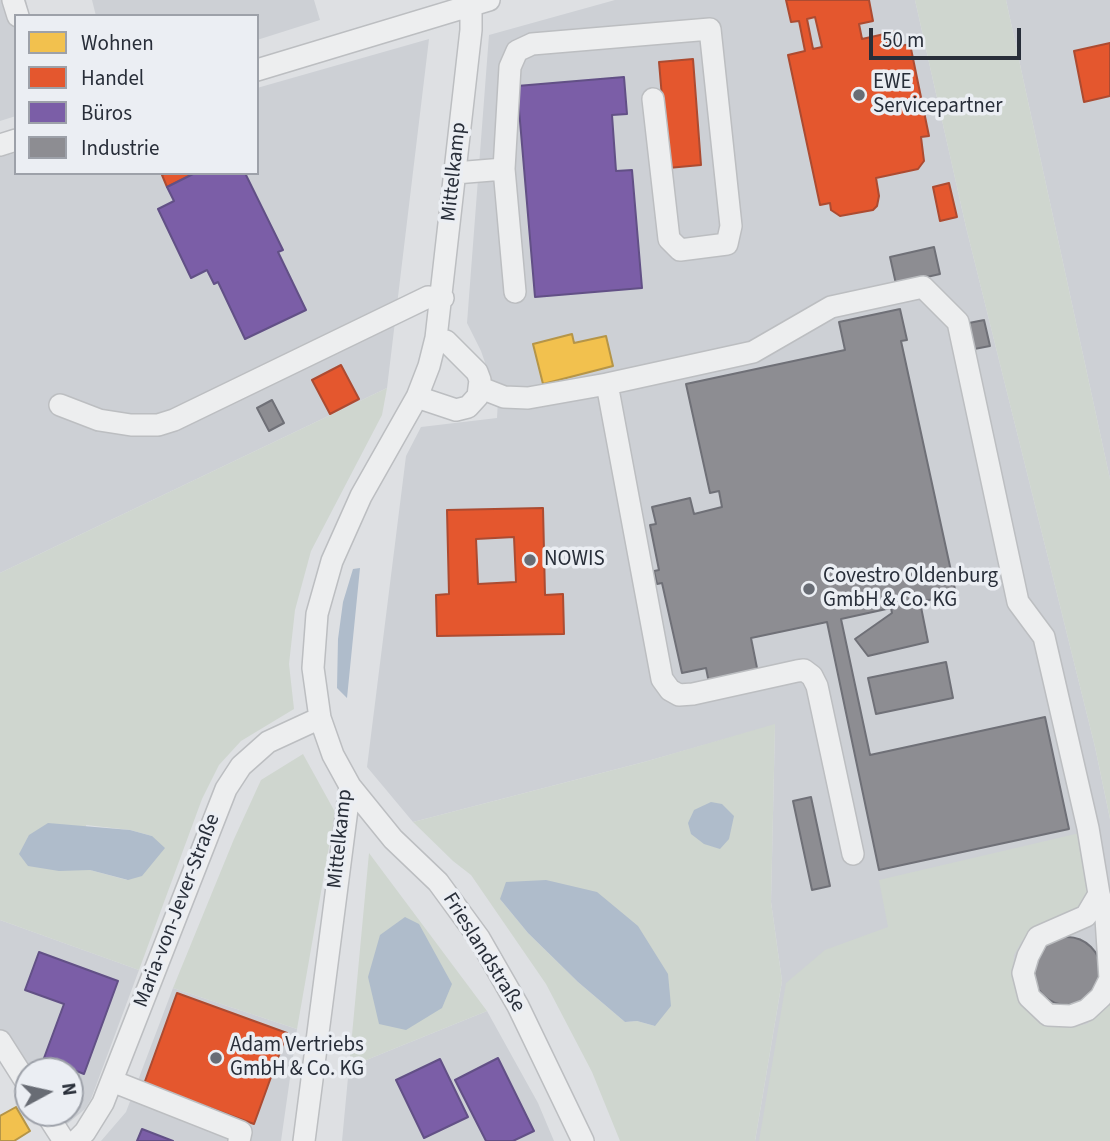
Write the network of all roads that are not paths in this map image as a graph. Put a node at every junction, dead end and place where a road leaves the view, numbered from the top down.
1 (477, 2) edge
2 (259, 69) edge
3 (653, 99) dead end
4 (504, 169) junction
5 (454, 173) junction
6 (515, 292) dead end
7 (443, 298) junction
8 (436, 338) junction
9 (607, 384) junction
10 (481, 388) junction
11 (417, 397) junction
12 (60, 405) dead end
13 (320, 718) junction
14 (350, 786) junction
15 (853, 854) dead end
16 (1099, 894) junction
17 (0, 1041) edge
18 (14, 1063) edge
19 (112, 1081) junction
20 (76, 1141) edge
21 (239, 1141) edge
22 (304, 1141) edge
23 (583, 1141) edge

1 - 2 street
1 - 5 street, Mittelkamp
3 - 4 street
4 - 5 street
4 - 6 street
5 - 7 street, Mittelkamp
7 - 8 street, Mittelkamp
7 - 12 street
8 - 10 street
8 - 11 street, Mittelkamp
9 - 10 street
9 - 15 street
9 - 16 street
10 - 11 street
11 - 13 street, Mittelkamp
13 - 14 street, Mittelkamp
13 - 19 street, Maria-von-Jever-Straße
14 - 22 street, Mittelkamp
14 - 23 street, Frieslandstraße
16 - 16 street
17 - 18 street
19 - 20 street, Maria-von-Jever-Straße
19 - 21 street

